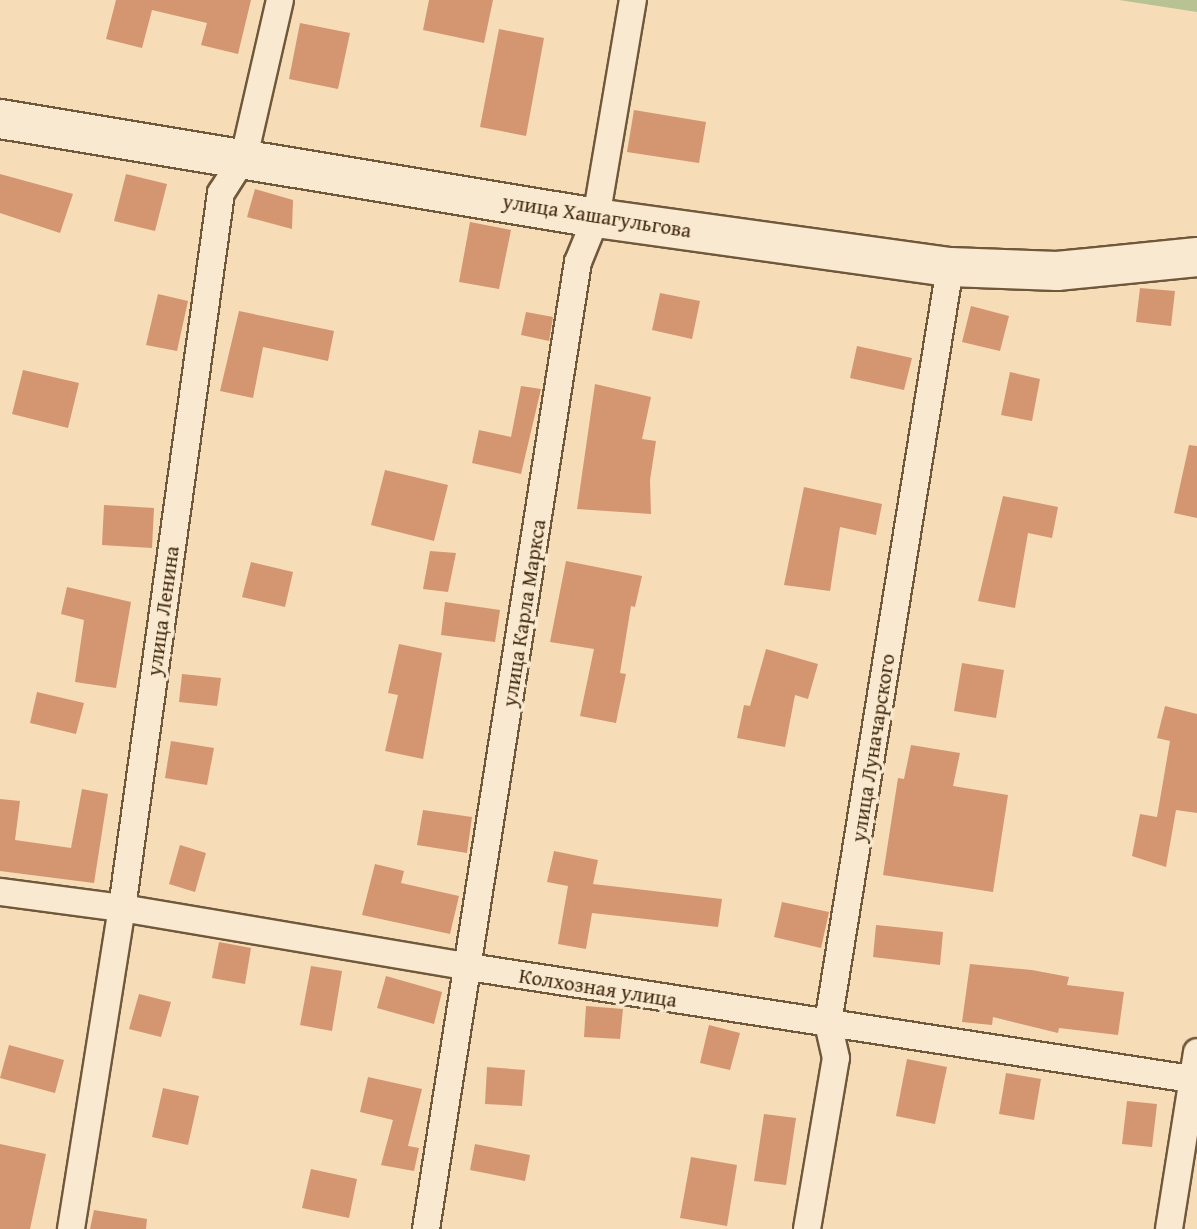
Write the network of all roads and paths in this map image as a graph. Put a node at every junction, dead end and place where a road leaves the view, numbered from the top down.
1 (280, 0) edge
2 (633, 0) edge
3 (0, 119) edge
4 (244, 157) junction
5 (596, 218) junction
6 (1197, 257) edge
7 (950, 267) junction
8 (0, 892) edge
9 (122, 908) junction
10 (469, 967) junction
11 (828, 1023) junction
12 (1197, 1052) edge
13 (1194, 1080) edge
14 (71, 1229) edge
15 (426, 1229) edge
16 (807, 1229) edge
17 (1168, 1229) edge

1 - 4 street, улица Ленина
2 - 5 street, улица Карла Маркса
3 - 4 main road, улица Хашагульгова
4 - 5 main road, улица Хашагульгова
4 - 9 street, улица Ленина
5 - 7 main road, улица Хашагульгова
5 - 10 street, улица Карла Маркса
6 - 7 main road, улица Хашагульгова
7 - 11 street, улица Луначарского
8 - 9 street, Колхозная улица
9 - 10 street, Колхозная улица
9 - 14 street, улица Ленина
10 - 11 street, Колхозная улица
10 - 15 street, улица Карла Маркса
11 - 13 street, Колхозная улица
11 - 16 street, улица Луначарского
12 - 13 street
13 - 17 street

